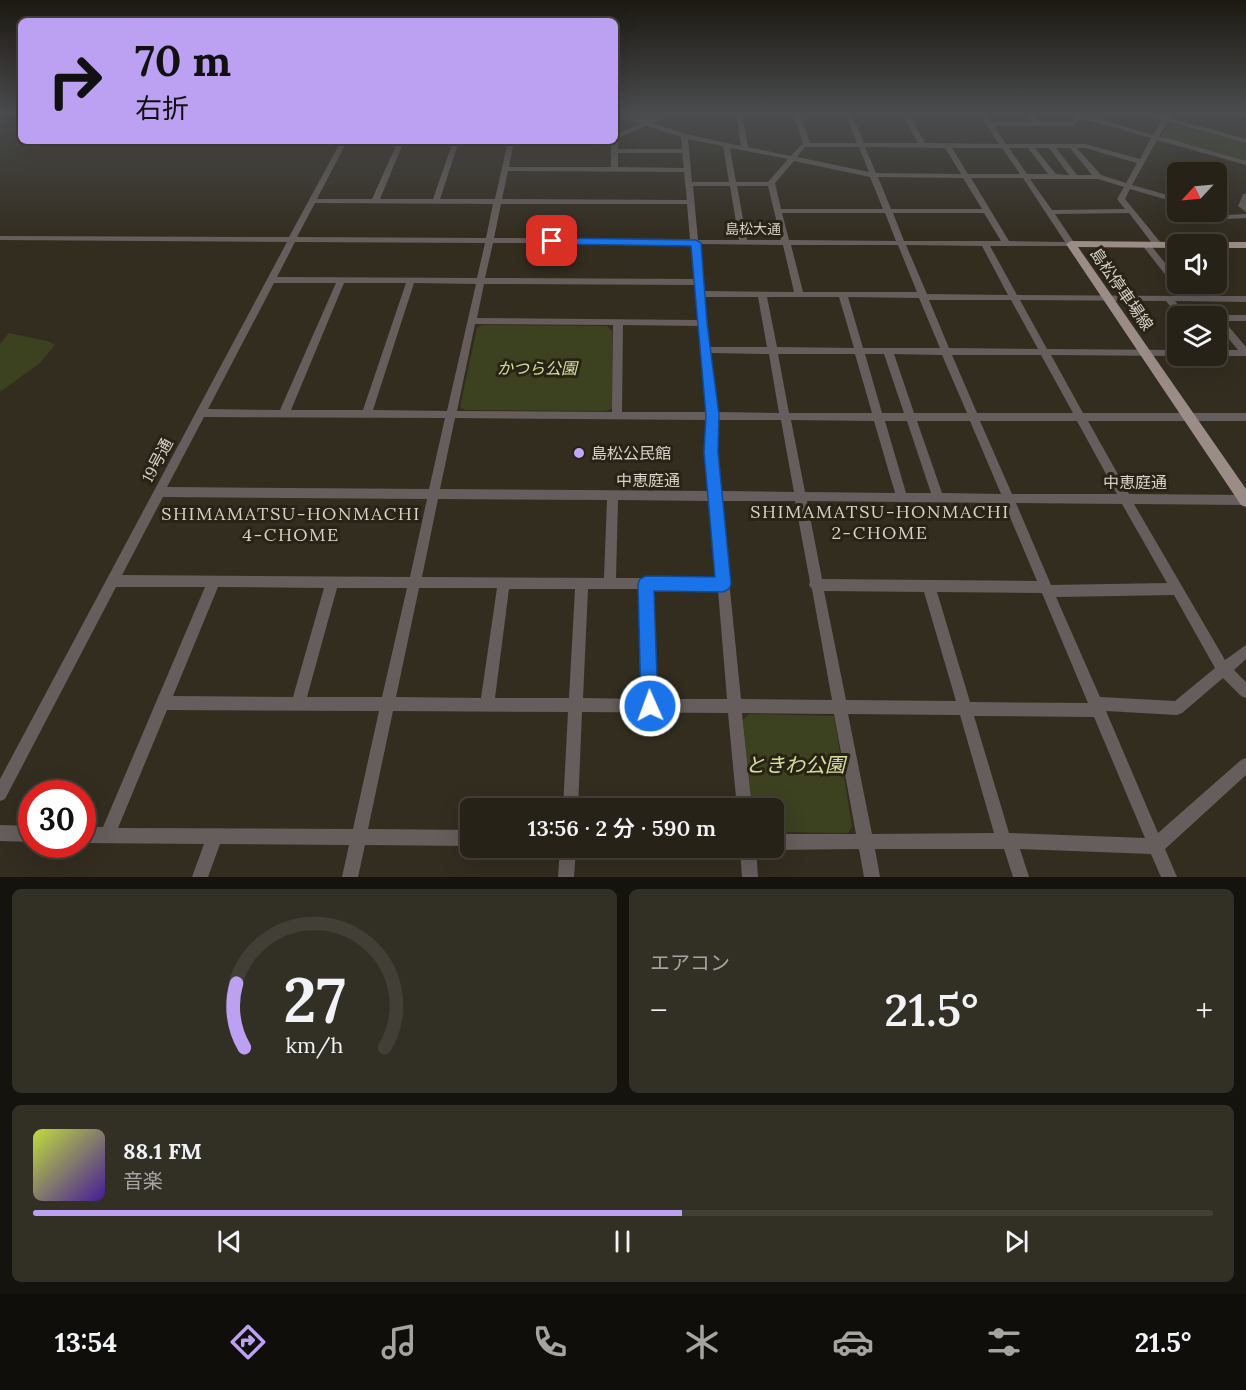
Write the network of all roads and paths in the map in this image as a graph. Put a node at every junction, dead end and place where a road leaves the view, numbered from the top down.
1 (337, 154) edge
2 (395, 154) edge
3 (452, 154) edge
4 (508, 154) edge
5 (615, 154) edge
6 (686, 154) edge
7 (727, 154) edge
8 (768, 154) edge
9 (797, 154) edge
10 (865, 154) edge
11 (952, 154) edge
12 (1010, 154) edge
13 (1036, 154) edge
14 (1057, 154) edge
15 (1079, 154) edge
16 (1113, 154) edge
17 (1146, 154) edge
18 (1214, 154) edge
19 (791, 159) junction
20 (1141, 162) junction
21 (1246, 163) edge
22 (505, 170) junction
23 (614, 170) junction
24 (687, 170) junction
25 (873, 175) junction
26 (966, 176) junction
27 (1025, 176) junction
28 (1053, 176) junction
29 (1075, 177) junction
30 (1098, 177) junction
31 (689, 184) junction
32 (732, 184) junction
33 (771, 184) junction
34 (1126, 186) junction
35 (1246, 196) edge
36 (1167, 198) edge
37 (312, 201) junction
38 (375, 201) junction
39 (436, 201) junction
40 (498, 201) junction
41 (690, 202) junction
42 (1245, 210) edge
43 (778, 211) junction
44 (888, 211) junction
45 (987, 211) junction
46 (1131, 211) junction
47 (1050, 212) junction
48 (1227, 217) edge
49 (0, 238) edge
50 (291, 241) junction
51 (489, 241) junction
52 (696, 243) junction
53 (743, 243) junction
54 (786, 243) junction
55 (901, 243) junction
56 (984, 243) junction
57 (1006, 243) junction
58 (1071, 244) junction
59 (1146, 245) junction
60 (1158, 245) junction
61 (1167, 245) edge
62 (1227, 246) edge
63 (1244, 247) edge
64 (272, 280) junction
65 (341, 281) junction
66 (411, 281) junction
67 (480, 282) junction
68 (700, 288) junction
69 (762, 294) junction
70 (799, 294) junction
71 (843, 295) junction
72 (923, 296) junction
73 (1013, 297) junction
74 (1110, 299) junction
75 (1169, 299) junction
76 (1189, 299) junction
77 (1246, 299) edge
78 (1174, 306) edge
79 (1227, 318) edge
80 (1246, 318) edge
81 (472, 321) junction
82 (618, 322) junction
83 (702, 323) junction
84 (1227, 330) edge
85 (705, 350) junction
86 (772, 351) junction
87 (859, 351) junction
88 (888, 351) junction
89 (946, 352) junction
90 (1045, 352) junction
91 (1146, 353) junction
92 (1167, 353) edge
93 (1227, 353) edge
94 (1246, 353) edge
95 (201, 413) junction
96 (284, 413) junction
97 (366, 414) junction
98 (450, 414) junction
99 (712, 415) junction
100 (617, 416) junction
101 (1190, 416) junction
102 (785, 417) junction
103 (879, 417) junction
104 (911, 417) junction
105 (976, 417) junction
106 (1081, 417) junction
107 (1246, 417) edge
108 (159, 492) junction
109 (434, 494) junction
110 (613, 496) junction
111 (715, 496) junction
112 (801, 497) junction
113 (902, 498) junction
114 (938, 498) junction
115 (1009, 498) junction
116 (1125, 498) junction
117 (1246, 500) edge
118 (111, 581) junction
119 (214, 581) junction
120 (332, 582) junction
121 (414, 583) junction
122 (504, 583) junction
123 (582, 584) junction
124 (610, 584) junction
125 (646, 584) junction
126 (723, 584) junction
127 (815, 585) junction
128 (930, 586) junction
129 (1046, 589) junction
130 (1178, 590) junction
131 (1246, 651) edge
132 (1223, 669) junction
133 (1246, 691) edge
134 (163, 703) junction
135 (297, 703) junction
136 (387, 704) junction
137 (487, 705) junction
138 (576, 705) junction
139 (650, 706) junction
140 (735, 706) junction
141 (839, 707) junction
142 (1097, 708) junction
143 (966, 709) junction
144 (1246, 765) edge
145 (0, 794) edge
146 (571, 798) edge
147 (743, 798) edge
148 (0, 833) edge
149 (18, 834) edge
150 (96, 836) edge
151 (107, 836) junction
152 (215, 836) junction
153 (359, 837) junction
154 (460, 838) edge
155 (865, 841) junction
156 (1007, 841) junction
157 (784, 842) edge
158 (1156, 846) junction
159 (567, 858) edge
160 (749, 858) edge
161 (200, 877) edge
162 (350, 877) edge
163 (566, 877) edge
164 (750, 877) edge
165 (872, 877) edge
166 (1021, 877) edge
167 (1169, 877) edge

1 - 37 street, 19号通
2 - 38 street
3 - 39 street
4 - 22 street
5 - 23 street
6 - 24 street
7 - 32 street
8 - 19 street
9 - 19 street
10 - 25 street
11 - 26 street
12 - 27 street
13 - 28 street
14 - 29 street
15 - 30 street
16 - 20 street
17 - 20 street
18 - 21 street
19 - 25 street
19 - 33 street
20 - 34 street
22 - 23 street
22 - 40 street
23 - 24 street
24 - 31 street
25 - 26 street
25 - 44 street
26 - 27 street
26 - 45 street
27 - 28 street
27 - 47 street
28 - 29 street
29 - 30 street
30 - 34 street
31 - 32 street
31 - 41 street
32 - 33 street
32 - 53 street
33 - 43 street
34 - 36 street
34 - 46 street
35 - 42 street
37 - 38 street
37 - 50 street, 19号通
38 - 39 street
39 - 40 street
40 - 41 street
40 - 51 street
41 - 52 street
42 - 48 street
43 - 44 street
43 - 54 street
44 - 45 street
44 - 55 street
45 - 57 street
46 - 47 street
46 - 60 street
47 - 58 street
49 - 50 street, 島松大通
50 - 51 street, 島松大通
50 - 64 street, 19号通
51 - 52 street, 島松大通
51 - 67 street
52 - 53 street, 島松大通
52 - 68 street
53 - 54 street, 島松大通
54 - 55 street, 島松大通
54 - 70 street
55 - 56 street, 島松大通
55 - 72 street
56 - 57 street, 島松大通
56 - 73 street
57 - 58 street, 島松大通
58 - 59 main road, 島松停車場線
58 - 74 main road, 島松停車場線
59 - 60 main road, 島松停車場線
59 - 76 street
60 - 61 main road, 島松停車場線
62 - 63 main road
64 - 65 street
64 - 95 street, 19号通
65 - 66 street
65 - 96 street
66 - 67 street
66 - 97 street
67 - 68 street
67 - 81 street
68 - 69 street
68 - 83 street
69 - 70 street
69 - 86 street
70 - 71 street
71 - 72 street
71 - 87 street
72 - 73 street
72 - 89 street
73 - 74 street
73 - 90 street
74 - 75 street
74 - 91 main road, 島松停車場線
75 - 76 street
75 - 78 street
76 - 77 street
79 - 80 street
81 - 82 street
81 - 98 street
82 - 83 street
82 - 100 street
83 - 85 street
84 - 94 street
85 - 86 street
85 - 99 street
86 - 87 street
86 - 102 street
87 - 88 street
87 - 103 street
88 - 89 street
88 - 104 street
89 - 90 street
89 - 105 street
90 - 91 street
90 - 106 street
91 - 92 street
91 - 101 main road, 島松停車場線
93 - 94 street
95 - 96 street
95 - 108 street, 19号通
96 - 97 street
97 - 98 street
98 - 100 street
98 - 109 street
99 - 100 street
99 - 102 street
99 - 111 street
101 - 106 street
101 - 107 street
101 - 117 main road, 島松停車場線
102 - 103 street
102 - 112 street
103 - 104 street
103 - 113 street
104 - 105 street
104 - 114 street
105 - 106 street
105 - 115 street
106 - 116 street
108 - 109 street, 中恵庭通
108 - 118 street, 19号通
109 - 110 street, 中恵庭通
109 - 121 street
110 - 111 street, 中恵庭通
110 - 124 street
111 - 112 street, 中恵庭通
111 - 126 street
112 - 113 street, 中恵庭通
112 - 127 street
113 - 114 street, 中恵庭通
114 - 115 street, 中恵庭通
115 - 116 street, 中恵庭通
115 - 129 street
116 - 117 street, 中恵庭通
116 - 130 street
118 - 119 street
118 - 145 street, 19号通
119 - 120 street
119 - 134 street
120 - 121 street
120 - 135 street
121 - 122 street
121 - 136 street
122 - 123 street
122 - 137 street
123 - 124 street
123 - 138 street
124 - 125 street
125 - 126 street
125 - 139 street
126 - 140 street
127 - 128 street
127 - 141 street
128 - 129 street
128 - 143 street
129 - 130 street
129 - 142 street
130 - 132 street
131 - 132 street
132 - 133 street
132 - 142 street
134 - 135 street
134 - 151 street
135 - 136 street
136 - 137 street
136 - 153 street
137 - 138 street
138 - 139 street
138 - 146 street
139 - 140 street
140 - 141 street
140 - 147 street
141 - 143 street
141 - 155 street
142 - 143 street
142 - 158 street
143 - 156 street
144 - 158 street
148 - 149 street
150 - 151 street
151 - 152 street
152 - 153 street
152 - 161 street
153 - 154 street
153 - 162 street
155 - 156 street
155 - 157 street
155 - 165 street
156 - 158 street
156 - 166 street
158 - 167 street
159 - 163 street
160 - 164 street

